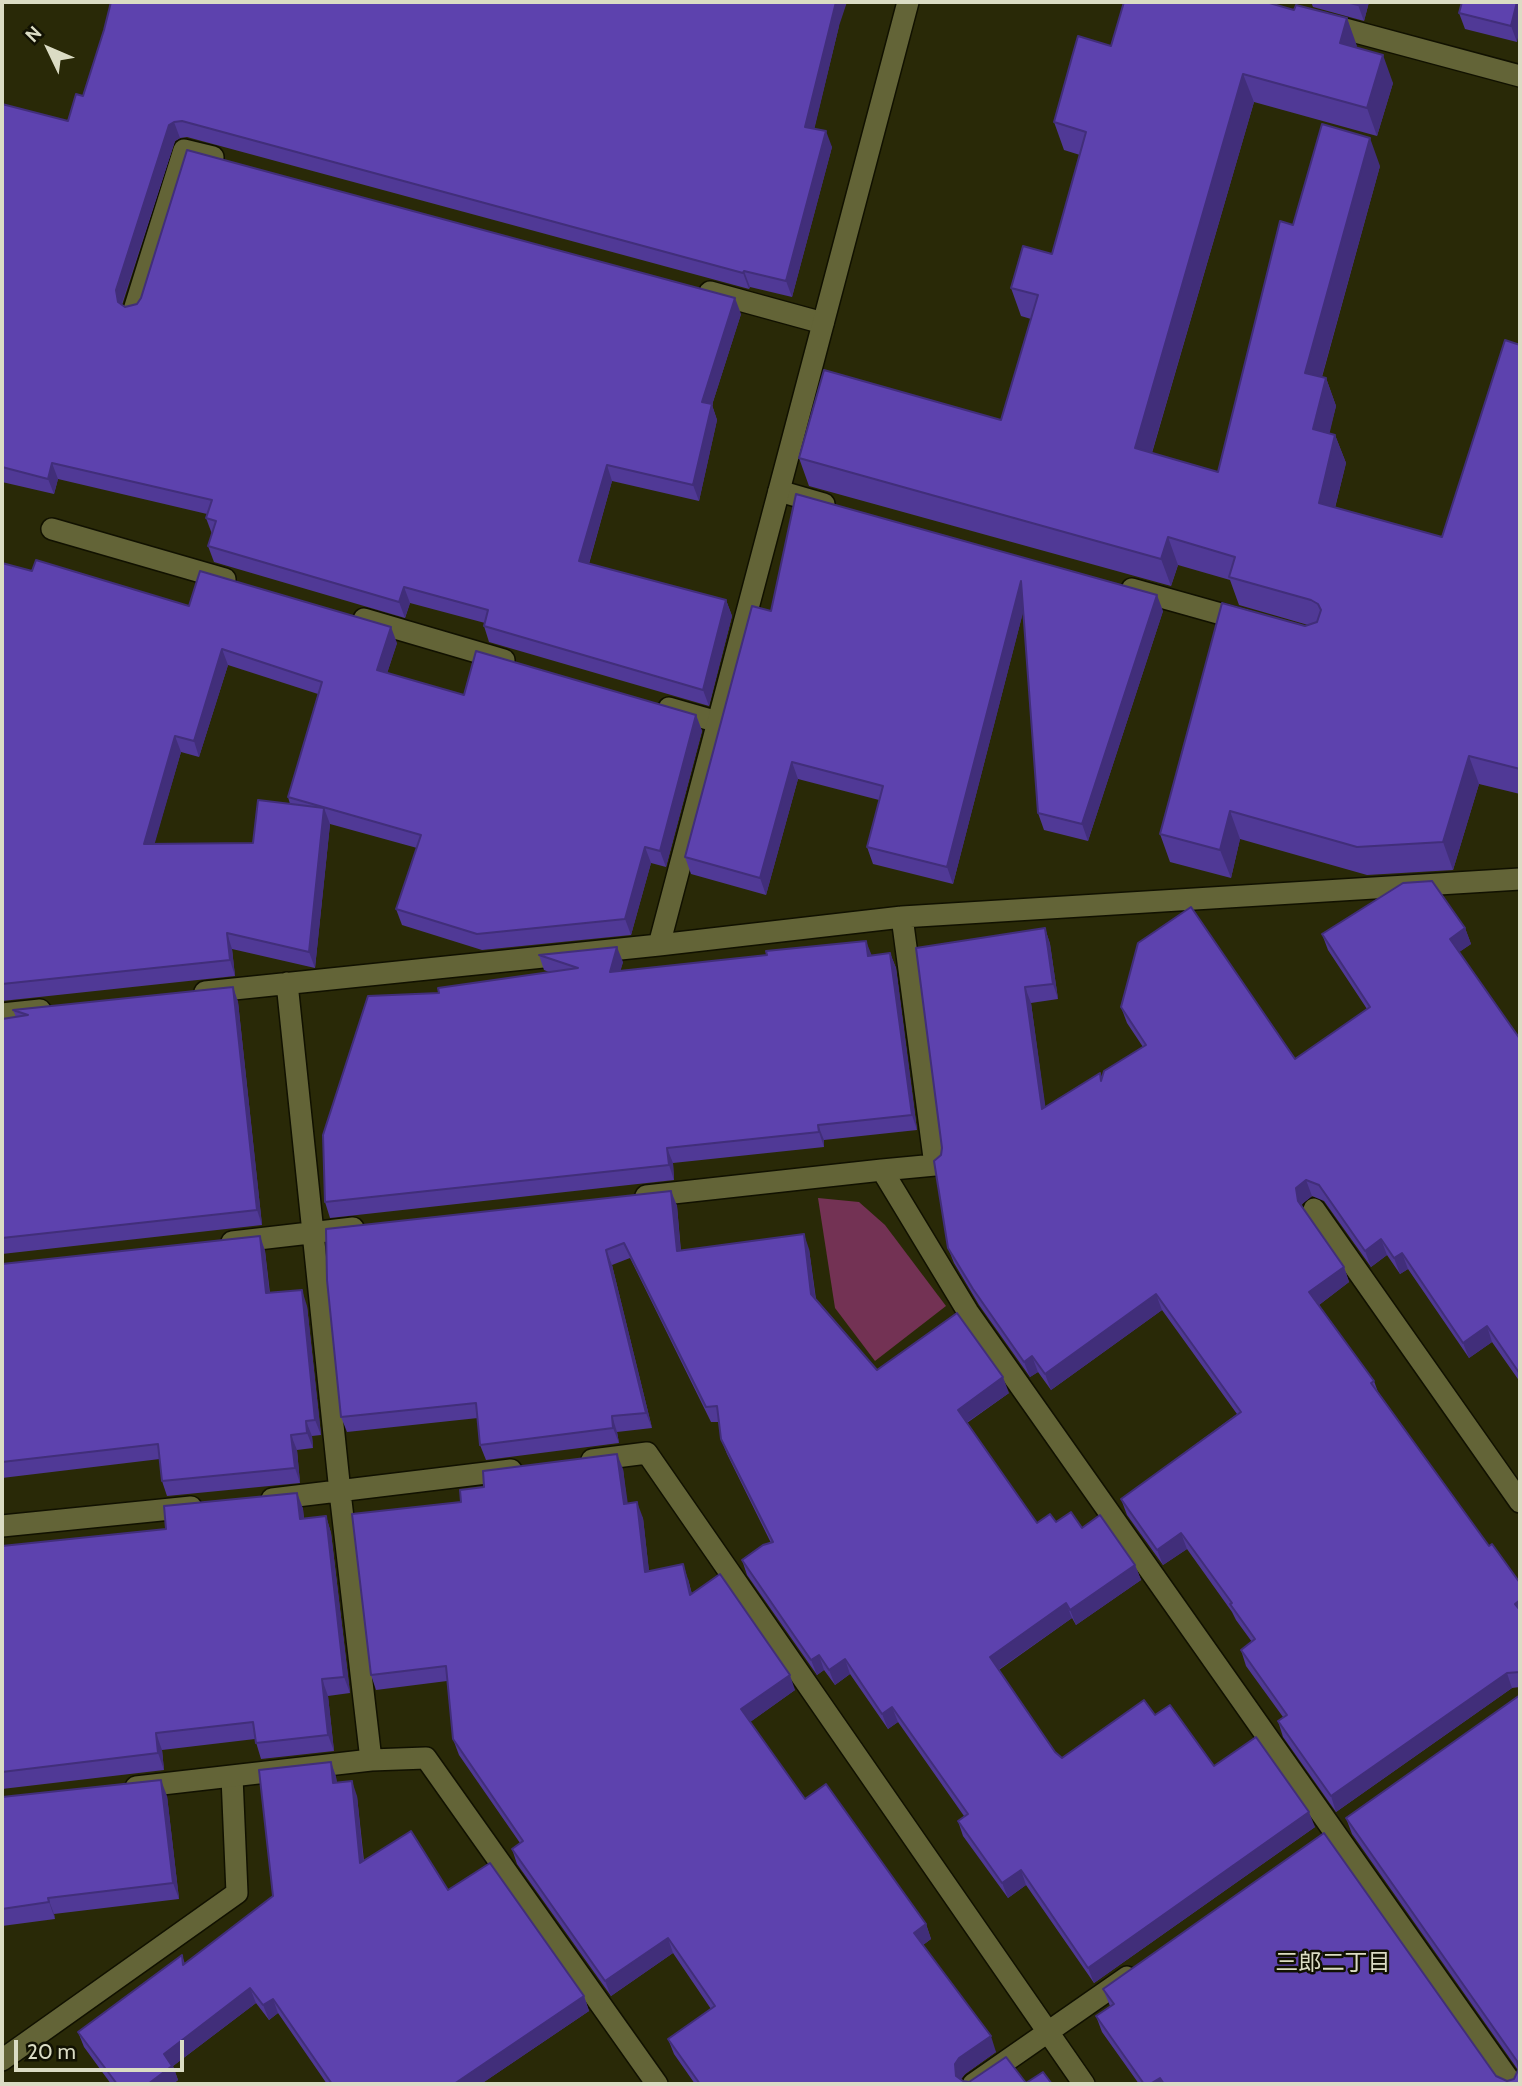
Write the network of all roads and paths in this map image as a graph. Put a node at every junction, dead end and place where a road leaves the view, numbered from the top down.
1 (908, 2) edge
2 (1308, 19) edge
3 (1520, 76) edge
4 (238, 164) edge
5 (690, 287) edge
6 (134, 310) edge
7 (823, 323) junction
8 (779, 491) junction
9 (846, 510) edge
10 (52, 529) dead end
11 (238, 583) edge
12 (1116, 585) edge
13 (345, 614) edge
14 (1264, 626) edge
15 (518, 664) edge
16 (651, 703) edge
17 (718, 722) junction
18 (1520, 879) edge
19 (901, 917) junction
20 (659, 945) junction
21 (287, 983) junction
22 (178, 995) edge
23 (56, 1008) edge
24 (2, 1014) edge
25 (882, 1170) junction
26 (633, 1197) edge
27 (1314, 1209) edge
28 (369, 1226) edge
29 (314, 1233) junction
30 (205, 1245) edge
31 (567, 1463) edge
32 (527, 1468) edge
33 (340, 1492) junction
34 (245, 1501) edge
35 (1520, 1502) edge
36 (205, 1506) edge
37 (2, 1526) edge
38 (371, 1760) junction
39 (232, 1777) junction
40 (110, 1790) edge
41 (1356, 1815) edge
42 (1334, 1831) junction
43 (1312, 1846) edge
44 (1147, 1963) edge
45 (1047, 2033) junction
46 (2, 2060) edge
47 (657, 2084) edge
48 (973, 2084) edge
49 (1084, 2084) edge
50 (1512, 2084) edge

1 - 7 street
2 - 3 street
4 - 6 street
5 - 7 street
7 - 8 street
8 - 9 street
8 - 17 street
10 - 11 street
12 - 14 street
13 - 15 street
16 - 17 street
17 - 20 street
18 - 19 street
19 - 20 street
19 - 25 street
20 - 21 street
21 - 22 street
21 - 29 street
23 - 24 street
25 - 26 street
25 - 42 street
27 - 35 street
28 - 29 street
29 - 30 street
29 - 33 street
31 - 45 street
32 - 33 street
33 - 34 street
33 - 38 street
36 - 37 street
38 - 39 street
38 - 47 street
39 - 40 street
39 - 46 street
41 - 42 street
42 - 43 street
42 - 50 street
44 - 45 street
45 - 48 street
45 - 49 street

